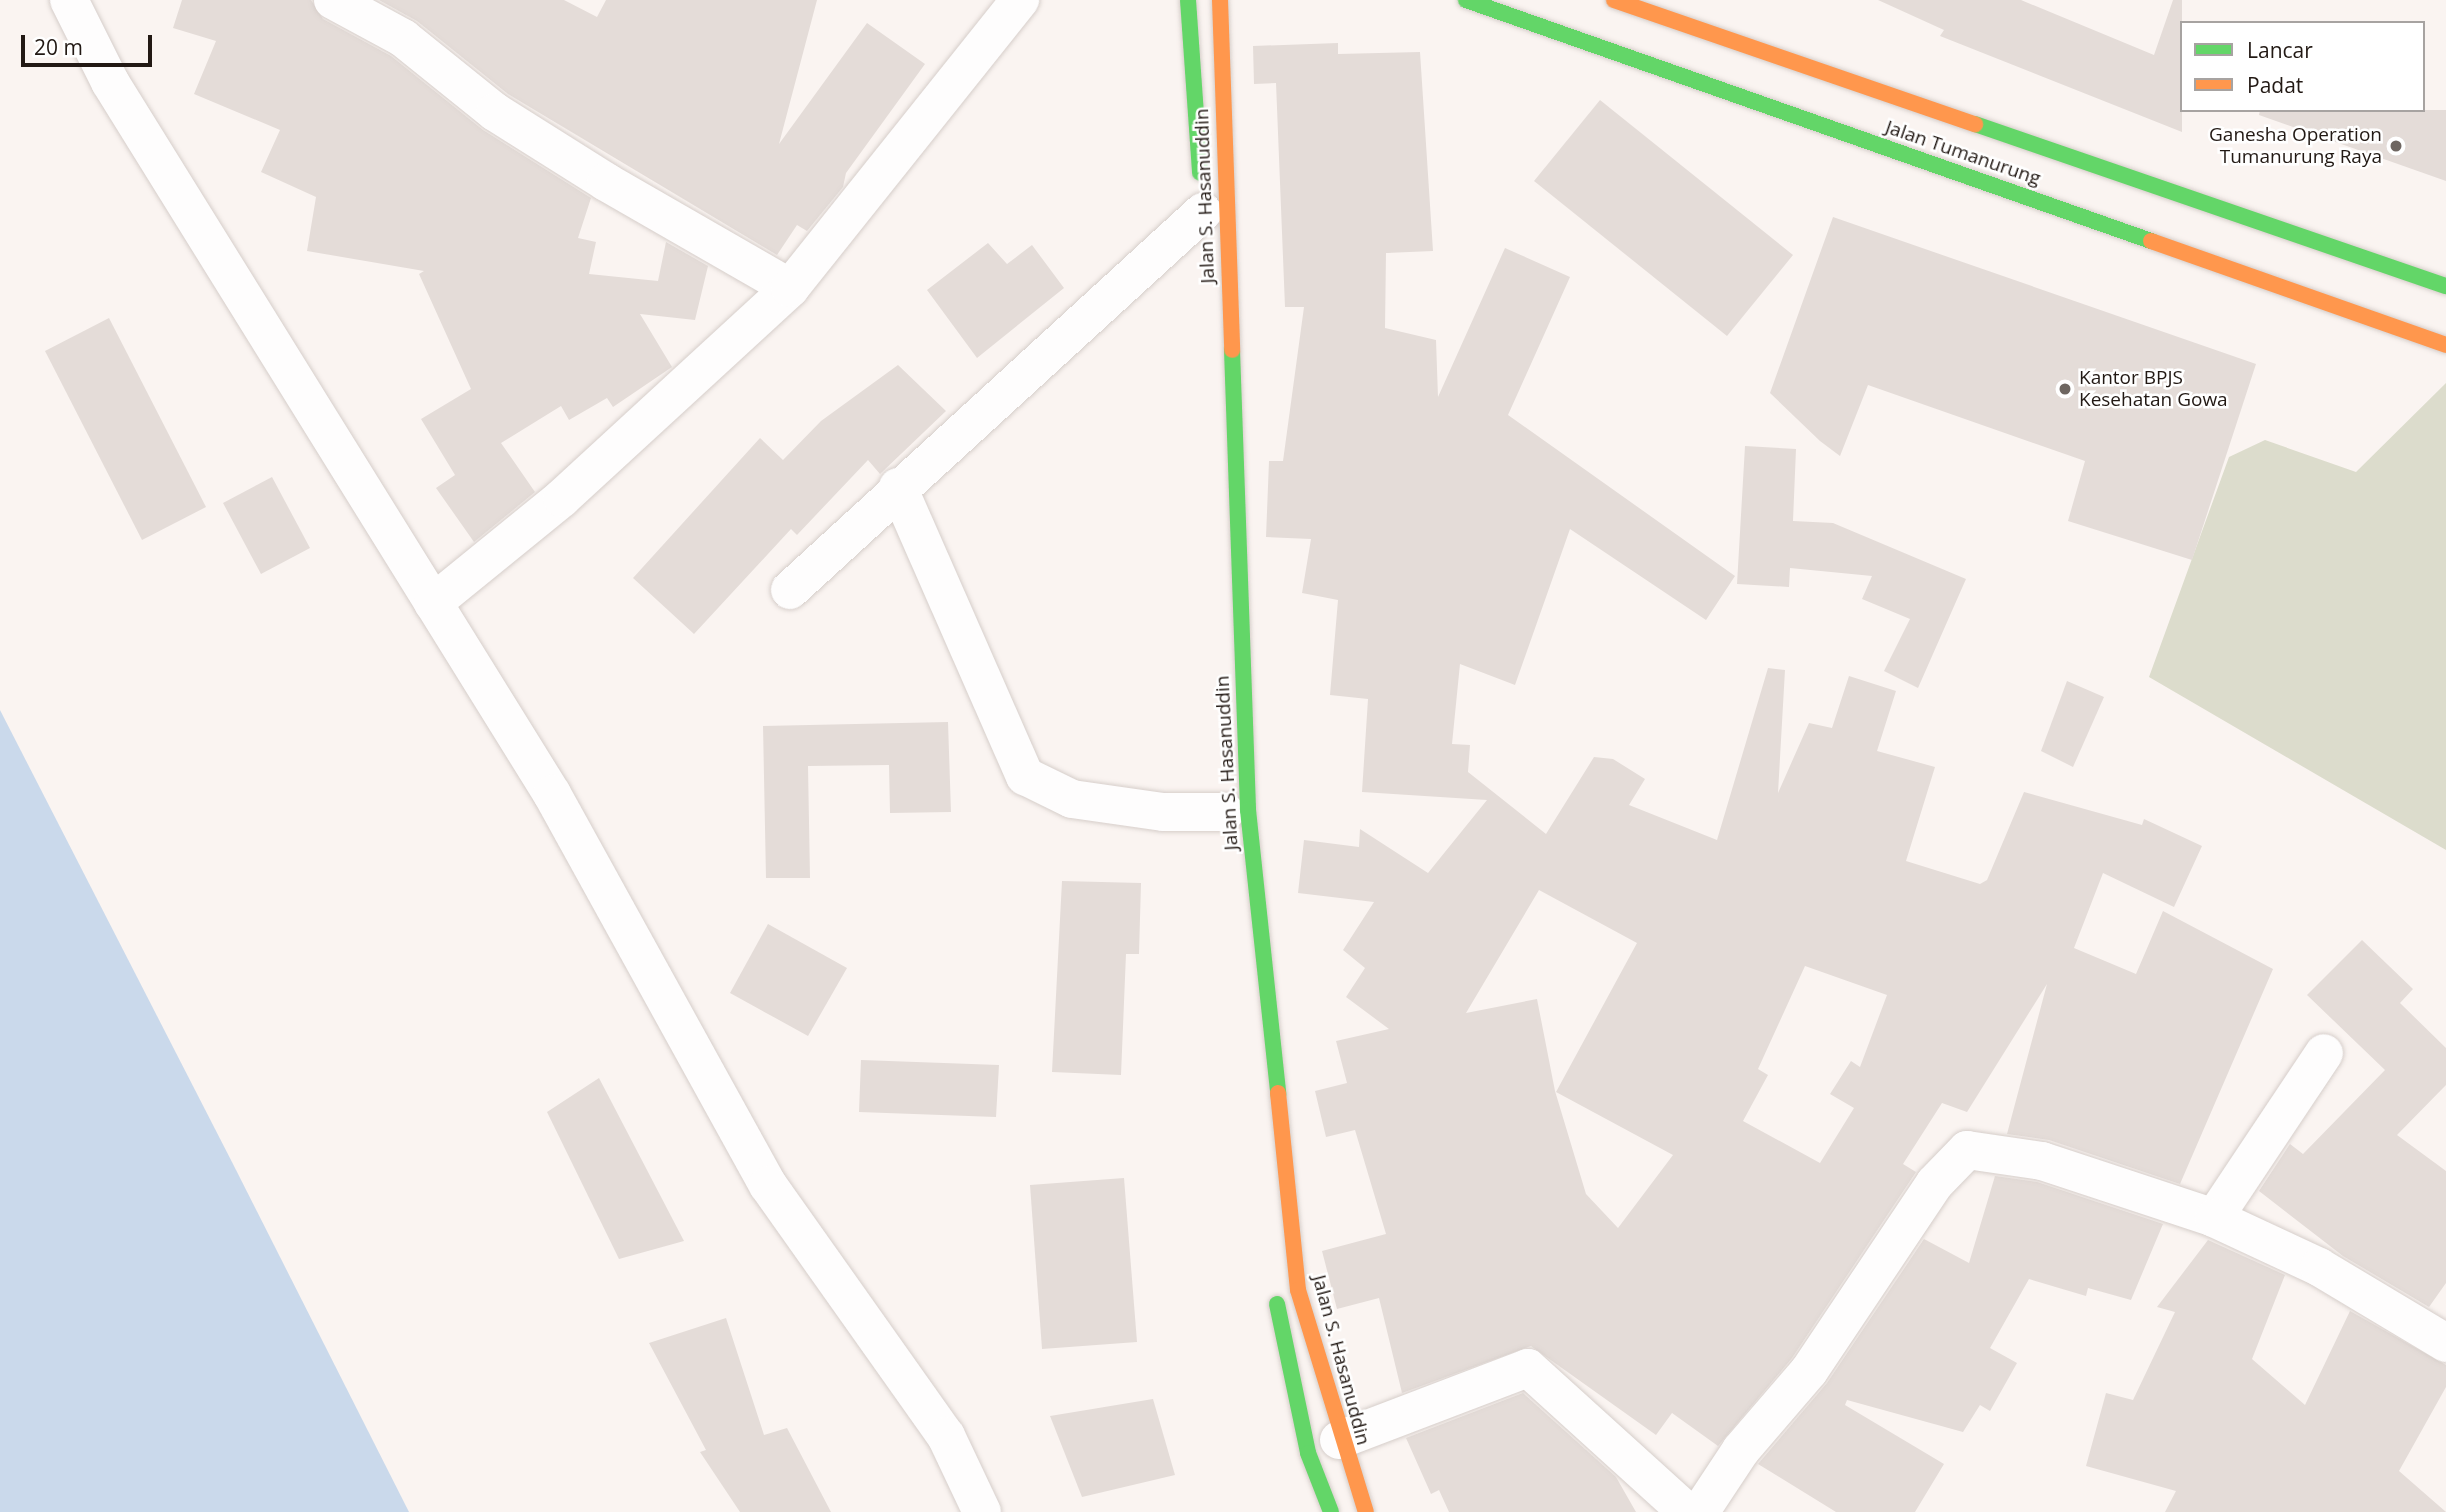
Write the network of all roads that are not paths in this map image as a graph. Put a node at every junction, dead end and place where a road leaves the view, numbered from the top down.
1 (69, 0) edge
2 (333, 0) edge
3 (1020, 0) edge
4 (1188, 0) edge
5 (1220, 0) edge
6 (1466, 0) edge
7 (1614, 0) edge
8 (1203, 225) joint
9 (2446, 286) edge
10 (790, 288) junction
11 (2446, 345) edge
12 (898, 487) junction
13 (790, 590) dead end
14 (433, 603) junction
15 (1225, 812) dead end
16 (2324, 1053) dead end
17 (2214, 1218) junction
18 (1274, 1280) dead end
19 (2446, 1343) edge
20 (1339, 1440) junction
21 (982, 1512) edge
22 (1331, 1512) edge
23 (1366, 1512) edge
24 (1687, 1512) edge
25 (1700, 1512) edge

1 - 14 street
2 - 10 street
3 - 10 street
4 - 8 main road, Jalan S. Hasanuddin
5 - 20 main road, Jalan S. Hasanuddin
6 - 11 main road, Jalan Tumanurung
7 - 9 main road, Jalan Tumanurung
8 - 12 street
10 - 14 street
12 - 13 street
12 - 15 street
14 - 21 street
16 - 17 street
17 - 19 street
17 - 25 street
18 - 22 main road
20 - 23 main road, Jalan S. Hasanuddin
20 - 24 street

